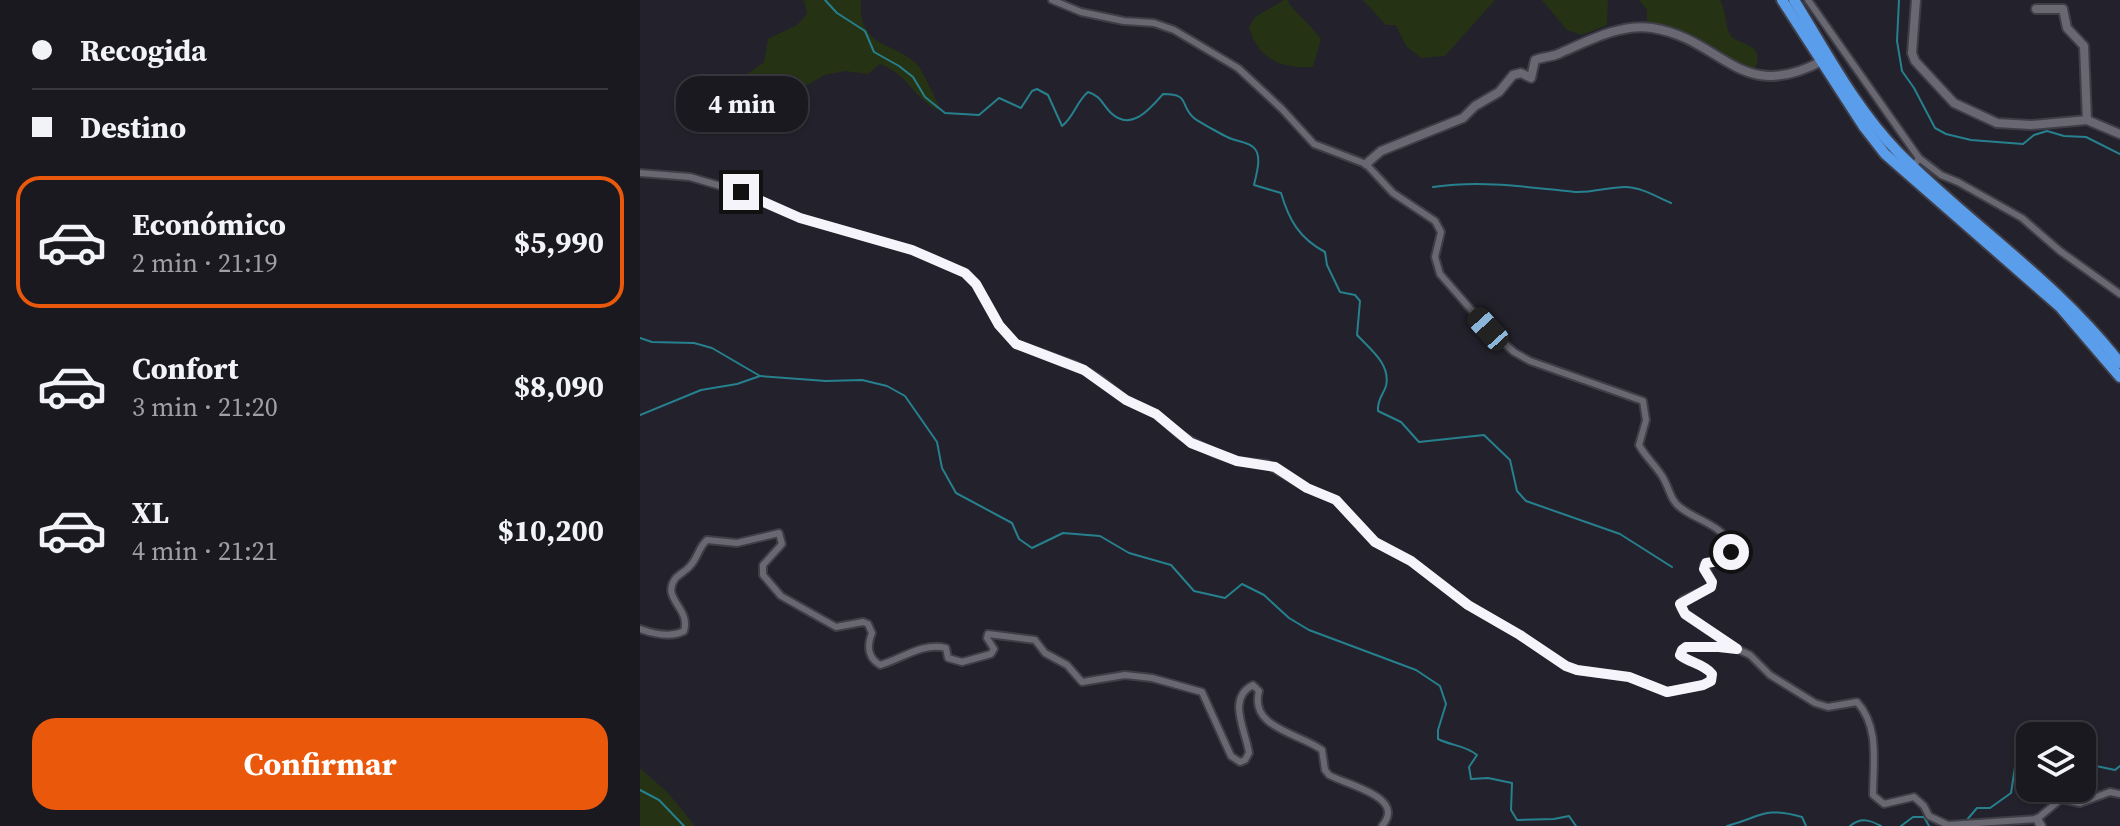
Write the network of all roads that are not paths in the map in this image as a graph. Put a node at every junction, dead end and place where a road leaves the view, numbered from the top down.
1 (1052, 0) edge
2 (1782, 0) edge
3 (1794, 0) edge
4 (1808, 0) edge
5 (1916, 0) edge
6 (2036, 9) dead end
7 (1822, 61) junction
8 (2087, 120) junction
9 (2120, 134) edge
10 (1917, 162) junction
11 (1366, 164) junction
12 (640, 173) edge
13 (2120, 294) edge
14 (2120, 363) edge
15 (2120, 377) edge
16 (640, 629) edge
17 (1737, 649) junction
18 (2120, 794) edge
19 (2039, 822) edge
20 (1948, 825) edge
21 (1382, 826) edge

1 - 11 street
2 - 7 highway
3 - 10 highway
4 - 10 street
5 - 8 street
6 - 8 street
7 - 11 street
7 - 15 highway
8 - 9 street
10 - 13 street
10 - 14 highway
11 - 17 street
12 - 17 street
16 - 21 street
17 - 20 street
18 - 19 street
19 - 20 street

